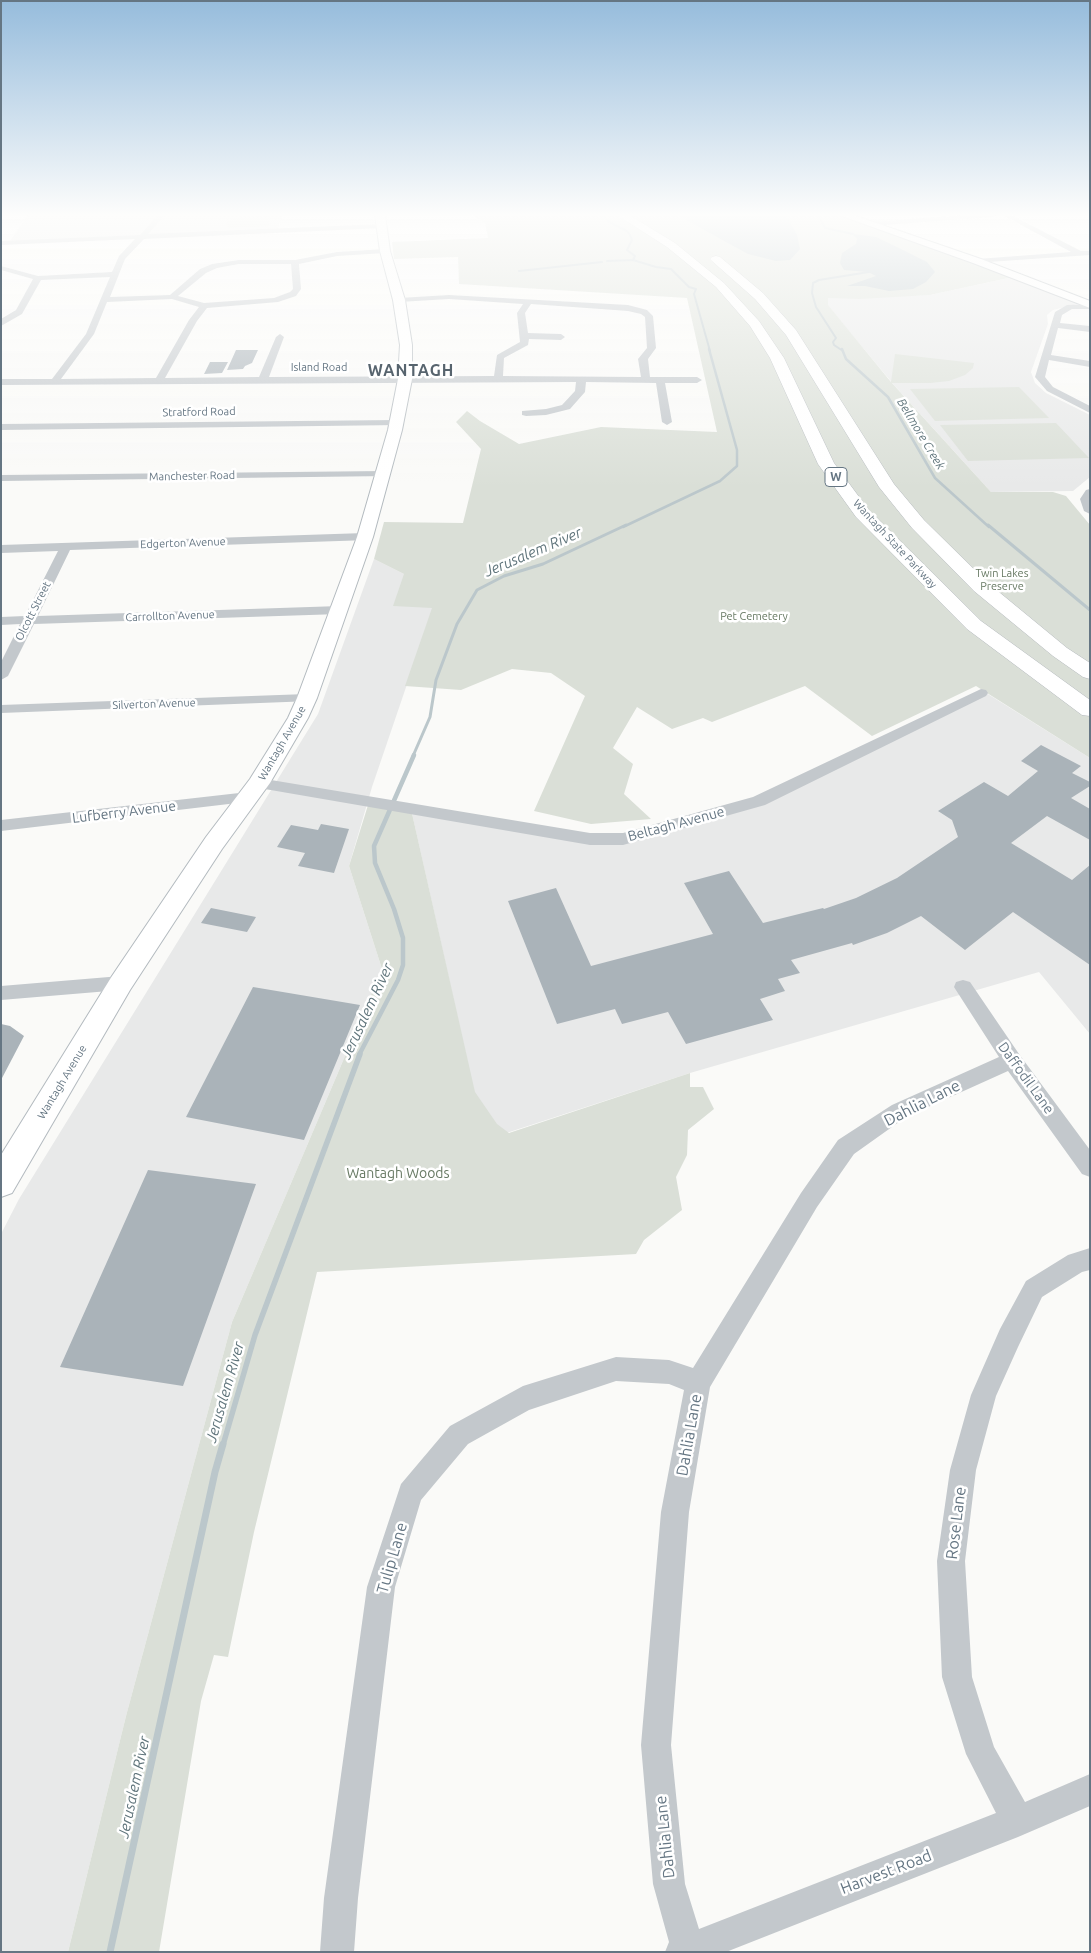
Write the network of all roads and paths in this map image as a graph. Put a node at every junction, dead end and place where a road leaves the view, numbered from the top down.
1 (22, 306) edge
2 (101, 306) edge
3 (204, 306) edge
4 (400, 306) edge
5 (525, 306) edge
6 (597, 306) edge
7 (738, 306) edge
8 (768, 306) edge
9 (1090, 306) edge
10 (1, 323) edge
11 (1056, 325) junction
12 (1090, 329) edge
13 (525, 336) junction
14 (561, 337) dead end
15 (280, 338) dead end
16 (1047, 357) junction
17 (1090, 364) edge
18 (405, 379) junction
19 (498, 379) junction
20 (646, 379) junction
21 (660, 379) junction
22 (263, 380) junction
23 (581, 380) junction
24 (697, 380) dead end
25 (159, 381) junction
26 (1, 382) edge
27 (54, 382) junction
28 (1090, 410) edge
29 (526, 413) dead end
30 (667, 422) dead end
31 (396, 423) junction
32 (1, 427) edge
33 (384, 474) junction
34 (1, 478) edge
35 (1090, 492) edge
36 (1090, 511) edge
37 (365, 537) junction
38 (66, 547) junction
39 (1, 549) edge
40 (340, 610) junction
41 (29, 620) junction
42 (1, 621) edge
43 (1090, 673) edge
44 (1, 676) edge
45 (981, 693) dead end
46 (307, 698) junction
47 (1, 709) edge
48 (1090, 710) edge
49 (253, 790) junction
50 (1, 826) edge
51 (121, 983) junction
52 (963, 988) dead end
53 (1, 993) edge
54 (1012, 1060) junction
55 (1090, 1167) edge
56 (1, 1183) edge
57 (1090, 1259) edge
58 (698, 1383) junction
59 (1090, 1790) edge
60 (1018, 1821) junction
61 (685, 1950) edge
62 (337, 1952) edge

1 - 10 street
2 - 27 street
3 - 25 street
4 - 18 main road, Wantagh Avenue
5 - 13 street
6 - 20 street
7 - 48 highway, Wantagh State Parkway / W
8 - 43 highway
9 - 11 street
11 - 12 street
11 - 16 street
13 - 14 street
13 - 19 street
15 - 22 street
16 - 17 street
16 - 28 street
18 - 19 street, Island Road
18 - 22 street, Island Road
18 - 31 main road, Wantagh Avenue
19 - 23 street, Island Road
20 - 21 street, Island Road
20 - 23 street, Island Road
21 - 24 street, Island Road
21 - 30 street
22 - 25 street, Island Road
23 - 29 street
25 - 27 street, Island Road
26 - 27 street, Island Road
31 - 32 street, Stratford Road
31 - 33 main road, Wantagh Avenue
33 - 34 street, Manchester Road
33 - 37 main road, Wantagh Avenue
35 - 36 street
37 - 38 street, Edgerton Avenue
37 - 40 main road, Wantagh Avenue
38 - 39 street, Edgerton Avenue
38 - 41 street, Olcott Street
40 - 41 street, Carrollton Avenue
40 - 46 main road, Wantagh Avenue
41 - 42 street, Carrollton Avenue
41 - 44 street, Olcott Street
45 - 49 street, Beltagh Avenue
46 - 47 street, Silverton Avenue
46 - 49 main road, Wantagh Avenue
49 - 50 street, Lufberry Avenue
49 - 51 main road, Wantagh Avenue
51 - 53 street
51 - 56 main road, Wantagh Avenue
52 - 54 street, Daffodil Lane
54 - 55 street, Daffodil Lane
54 - 58 street, Dahlia Lane
57 - 60 street, Rose Lane
58 - 61 street, Dahlia Lane
58 - 62 street, Tulip Lane
59 - 60 street, Harvest Road
60 - 61 street, Harvest Road

